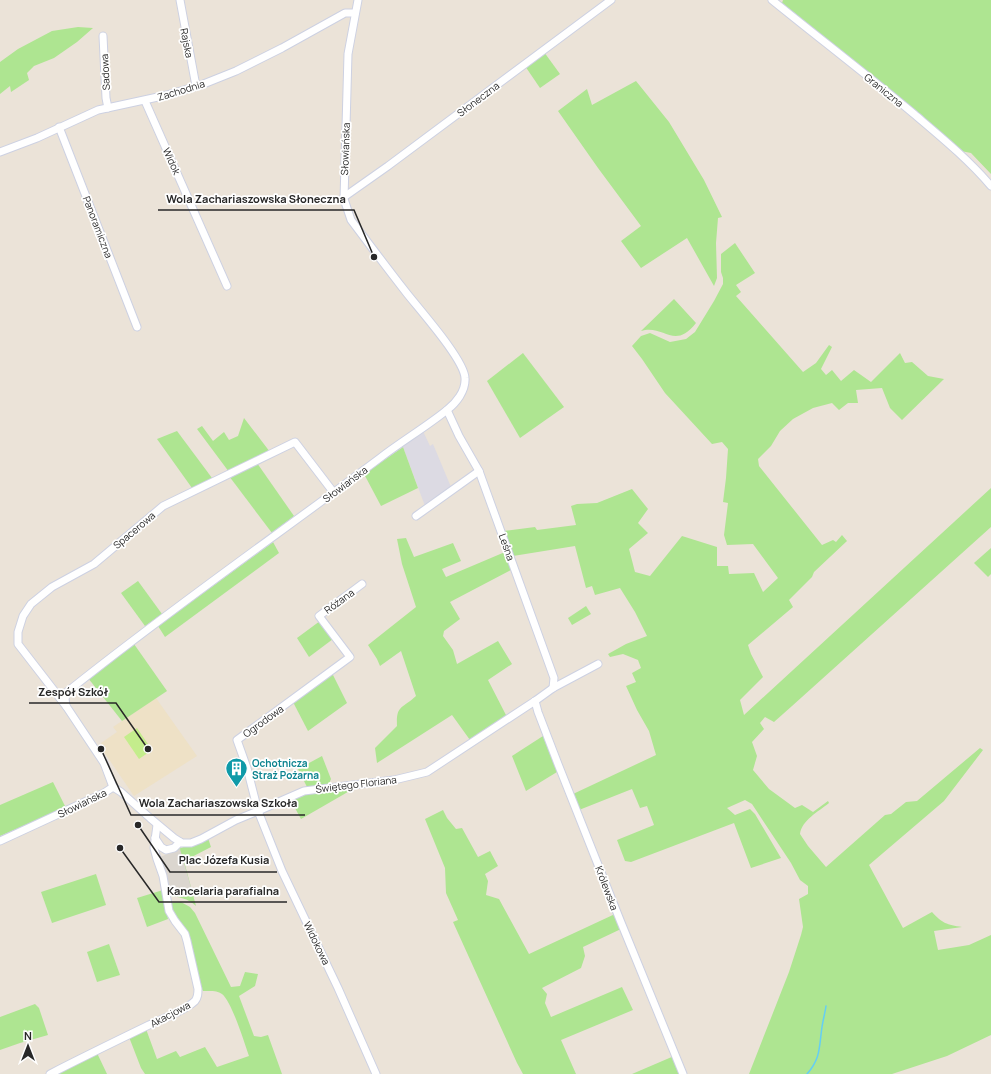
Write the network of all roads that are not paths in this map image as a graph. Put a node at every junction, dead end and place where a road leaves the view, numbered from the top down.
1 (180, 0) edge
2 (358, 0) edge
3 (612, 0) edge
4 (772, 0) edge
5 (354, 13) junction
6 (103, 36) dead end
7 (196, 86) junction
8 (145, 100) junction
9 (108, 108) junction
10 (59, 127) junction
11 (0, 152) edge
12 (991, 186) edge
13 (344, 197) junction
14 (228, 286) dead end
15 (137, 327) dead end
16 (447, 410) junction
17 (478, 471) junction
18 (334, 493) junction
19 (416, 516) dead end
20 (362, 584) dead end
21 (350, 657) joint
22 (598, 664) dead end
23 (553, 688) junction
24 (535, 701) junction
25 (66, 706) junction
26 (113, 787) junction
27 (258, 811) junction
28 (157, 824) junction
29 (156, 838) junction
30 (0, 841) edge
31 (180, 842) junction
32 (170, 850) junction
33 (156, 856) junction
34 (50, 1074) edge
35 (376, 1074) edge
36 (683, 1074) edge

1 - 7 street, Rajska
2 - 5 street, Słowiańska
3 - 13 street, Słoneczna
4 - 12 street, Graniczna
5 - 7 street, Zachodnia
5 - 13 street, Słowiańska
6 - 9 street, Sadowa
7 - 8 street, Zachodnia
8 - 9 street, Zachodnia
8 - 14 street, Widok
9 - 10 street, Zachodnia
10 - 11 street, Zachodnia
10 - 15 street, Panoramiczna
13 - 16 street, Słowiańska
16 - 17 street, Leśna
16 - 18 street, Słowiańska
17 - 19 street
17 - 23 street, Leśna
18 - 25 street, Słowiańska
18 - 25 street, Spacerowa
20 - 21 street, Różana
21 - 27 street, Ogrodowa
22 - 23 street, Świętego Floriana
23 - 24 street, Świętego Floriana
24 - 27 street, Świętego Floriana
24 - 36 street, Królewska
25 - 26 street, Słowiańska
26 - 28 street
26 - 30 street, Słowiańska
27 - 31 street, Świętego Floriana
27 - 35 street, Widokowa
28 - 29 street, Akacjowa
28 - 31 street
29 - 32 street
29 - 33 street, Akacjowa
31 - 32 street
32 - 33 street
33 - 34 street, Akacjowa

